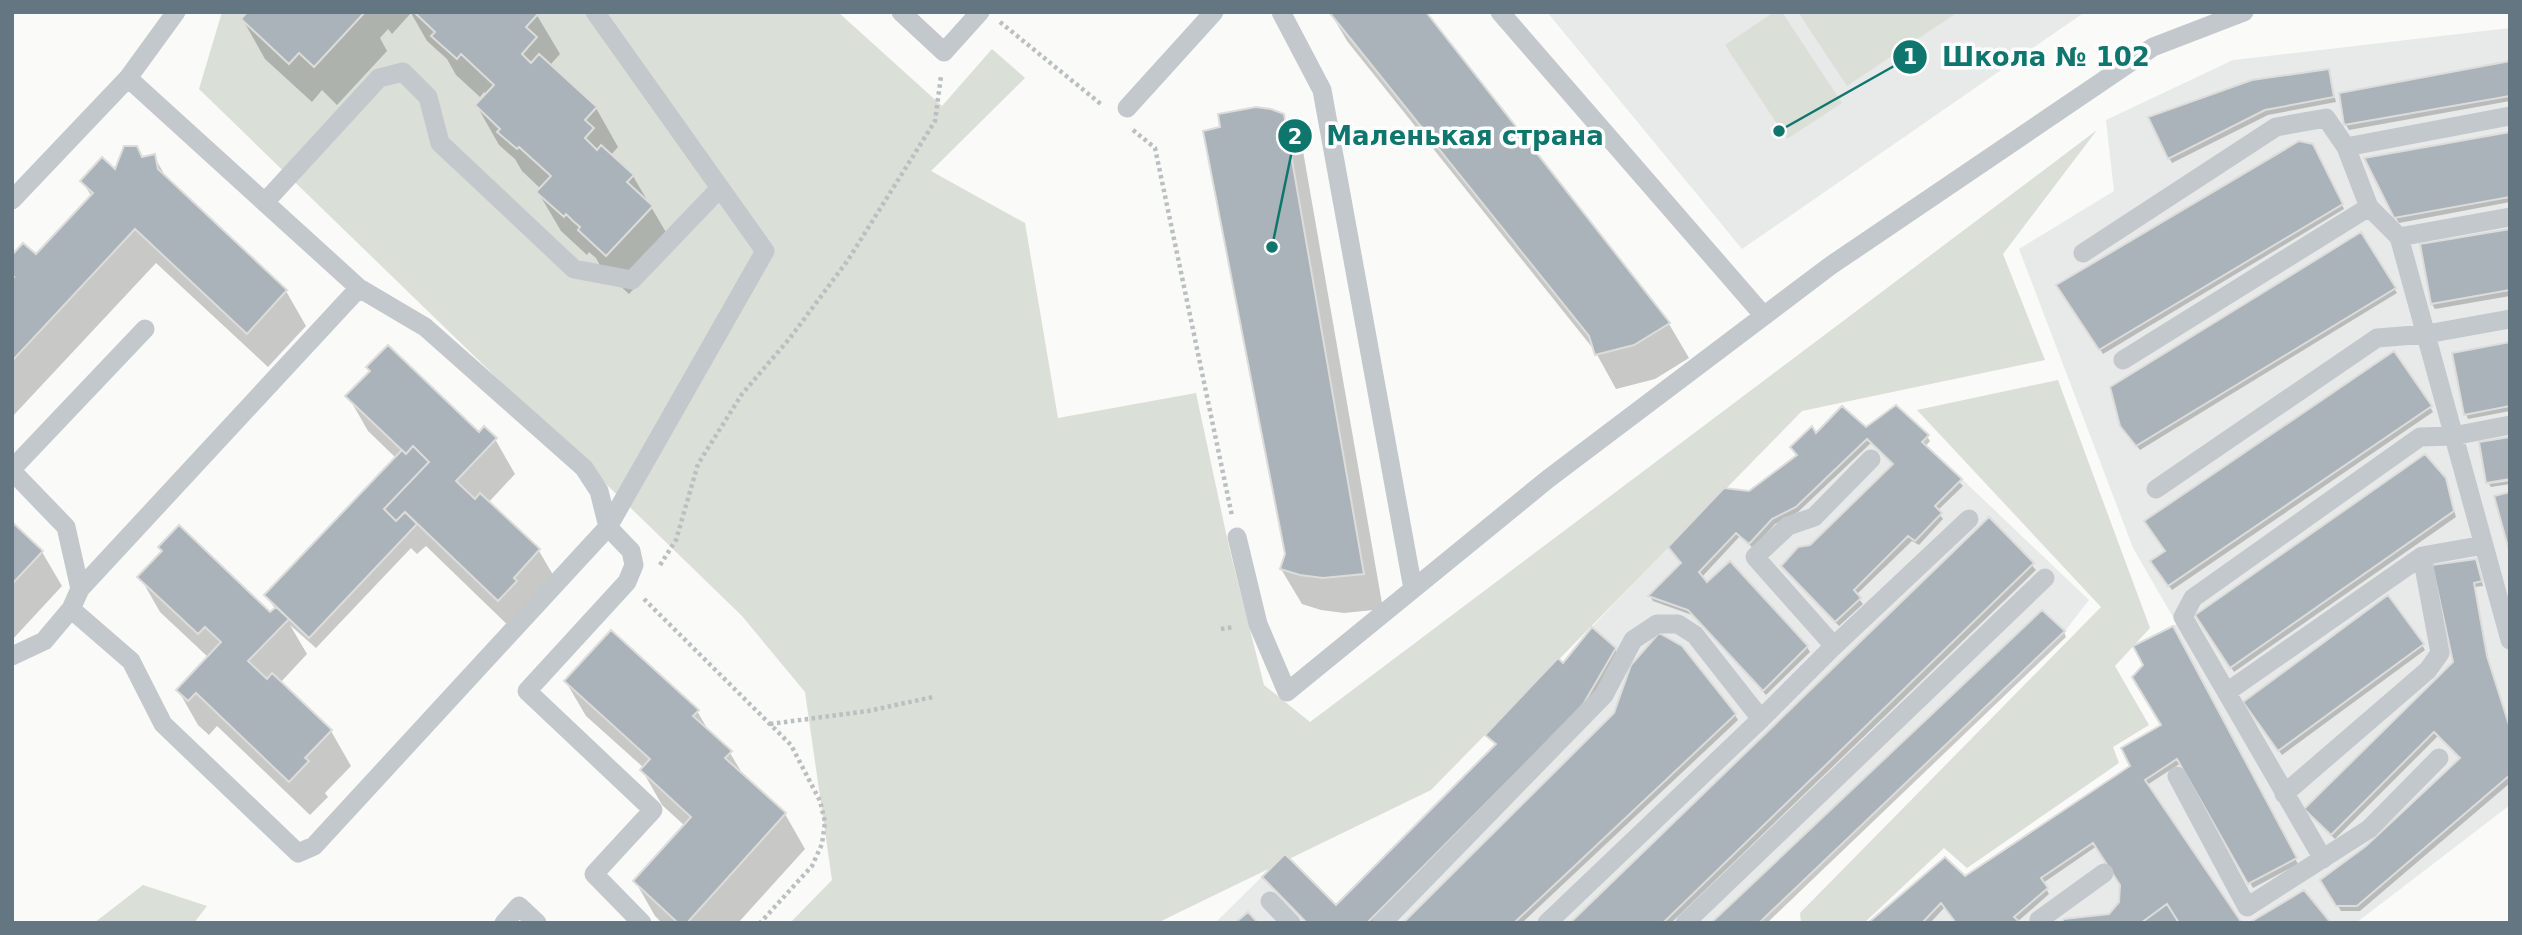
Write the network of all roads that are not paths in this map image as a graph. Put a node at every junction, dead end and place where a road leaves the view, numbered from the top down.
1 (176, 12) edge
2 (596, 12) edge
3 (901, 12) edge
4 (980, 12) edge
5 (1214, 12) edge
6 (1281, 12) edge
7 (1500, 12) edge
8 (2244, 12) edge
9 (128, 78) junction
10 (1126, 116) road end
11 (2510, 116) edge
12 (2346, 147) junction
13 (720, 188) junction
14 (12, 200) edge
15 (265, 202) junction
16 (2369, 207) junction
17 (2510, 217) edge
18 (2399, 237) junction
19 (2083, 253) dead end
20 (359, 288) junction
21 (1764, 316) junction
22 (2510, 319) edge
23 (145, 329) dead end
24 (2427, 334) junction
25 (2123, 360) dead end
26 (2510, 425) edge
27 (2454, 436) junction
28 (1871, 459) dead end
29 (12, 470) edge
30 (2156, 489) dead end
31 (1969, 519) dead end
32 (608, 527) junction
33 (1237, 537) road end
34 (2484, 545) junction
35 (2422, 556) junction
36 (2045, 578) dead end
37 (80, 589) junction
38 (1413, 589) junction
39 (71, 609) junction
40 (2510, 640) edge
41 (1835, 646) junction
42 (12, 656) edge
43 (2227, 692) junction
44 (1761, 719) junction
45 (2439, 758) dead end
46 (2176, 776) dead end
47 (2284, 794) junction
48 (2323, 859) junction
49 (2104, 873) dead end
50 (1270, 901) dead end
51 (504, 923) edge
52 (537, 923) edge
53 (642, 923) edge
54 (1291, 923) edge
55 (1381, 923) edge
56 (1547, 923) edge
57 (1685, 923) edge
58 (2039, 923) edge

1 - 9 lane
2 - 13 lane
3 - 4 lane
5 - 10 lane
6 - 38 lane
7 - 21 lane
8 - 21 lane
9 - 14 lane
9 - 15 lane
11 - 12 lane
12 - 16 lane
12 - 19 lane
13 - 15 lane
13 - 32 lane
15 - 20 lane
16 - 18 lane
16 - 25 lane
17 - 18 lane
18 - 24 lane
20 - 32 lane
20 - 37 lane
21 - 38 lane
22 - 24 lane
23 - 29 lane
24 - 27 lane
24 - 30 lane
26 - 27 lane
27 - 34 lane
27 - 43 lane
28 - 41 lane
29 - 37 lane
31 - 41 lane
32 - 39 lane
32 - 53 lane
33 - 38 lane
34 - 35 lane
34 - 40 lane
35 - 43 lane
35 - 47 lane
36 - 57 lane
37 - 39 lane
39 - 42 lane
41 - 44 lane
43 - 47 lane
44 - 55 lane
44 - 56 lane
45 - 48 lane
46 - 48 lane
47 - 48 lane
49 - 58 lane
50 - 54 lane
51 - 52 lane

